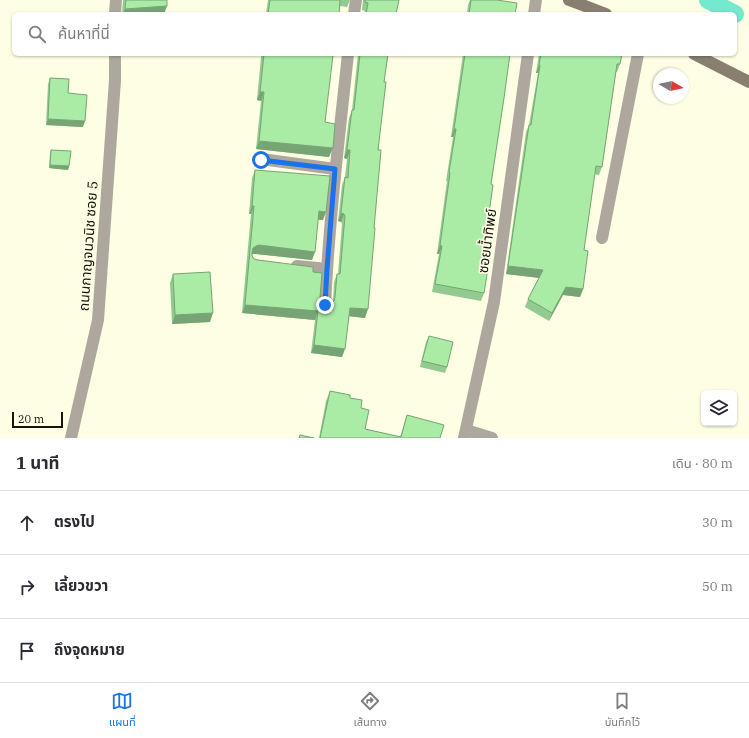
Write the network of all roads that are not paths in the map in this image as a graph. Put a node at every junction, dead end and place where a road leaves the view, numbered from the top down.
1 (116, 0) edge
2 (356, 0) edge
3 (536, 0) edge
4 (569, 0) edge
5 (116, 12) edge
6 (354, 12) edge
7 (534, 12) edge
8 (601, 12) edge
9 (115, 56) edge
10 (348, 56) edge
11 (528, 56) edge
12 (638, 56) edge
13 (698, 56) edge
14 (749, 82) edge
15 (261, 160) dead end
16 (335, 169) junction
17 (602, 238) dead end
18 (288, 264) edge
19 (327, 269) junction
20 (325, 305) edge
21 (465, 434) edge
22 (71, 438) edge
23 (492, 438) edge

1 - 5 street
2 - 6 street
3 - 7 street
4 - 8 street
9 - 22 street, ถนนกาญจนวนิช ซอย 5
10 - 16 street
11 - 21 street, ซอยน้ำทิพย์
12 - 17 street
13 - 14 street
15 - 16 street
16 - 19 street
18 - 19 street
19 - 20 street
21 - 23 street

